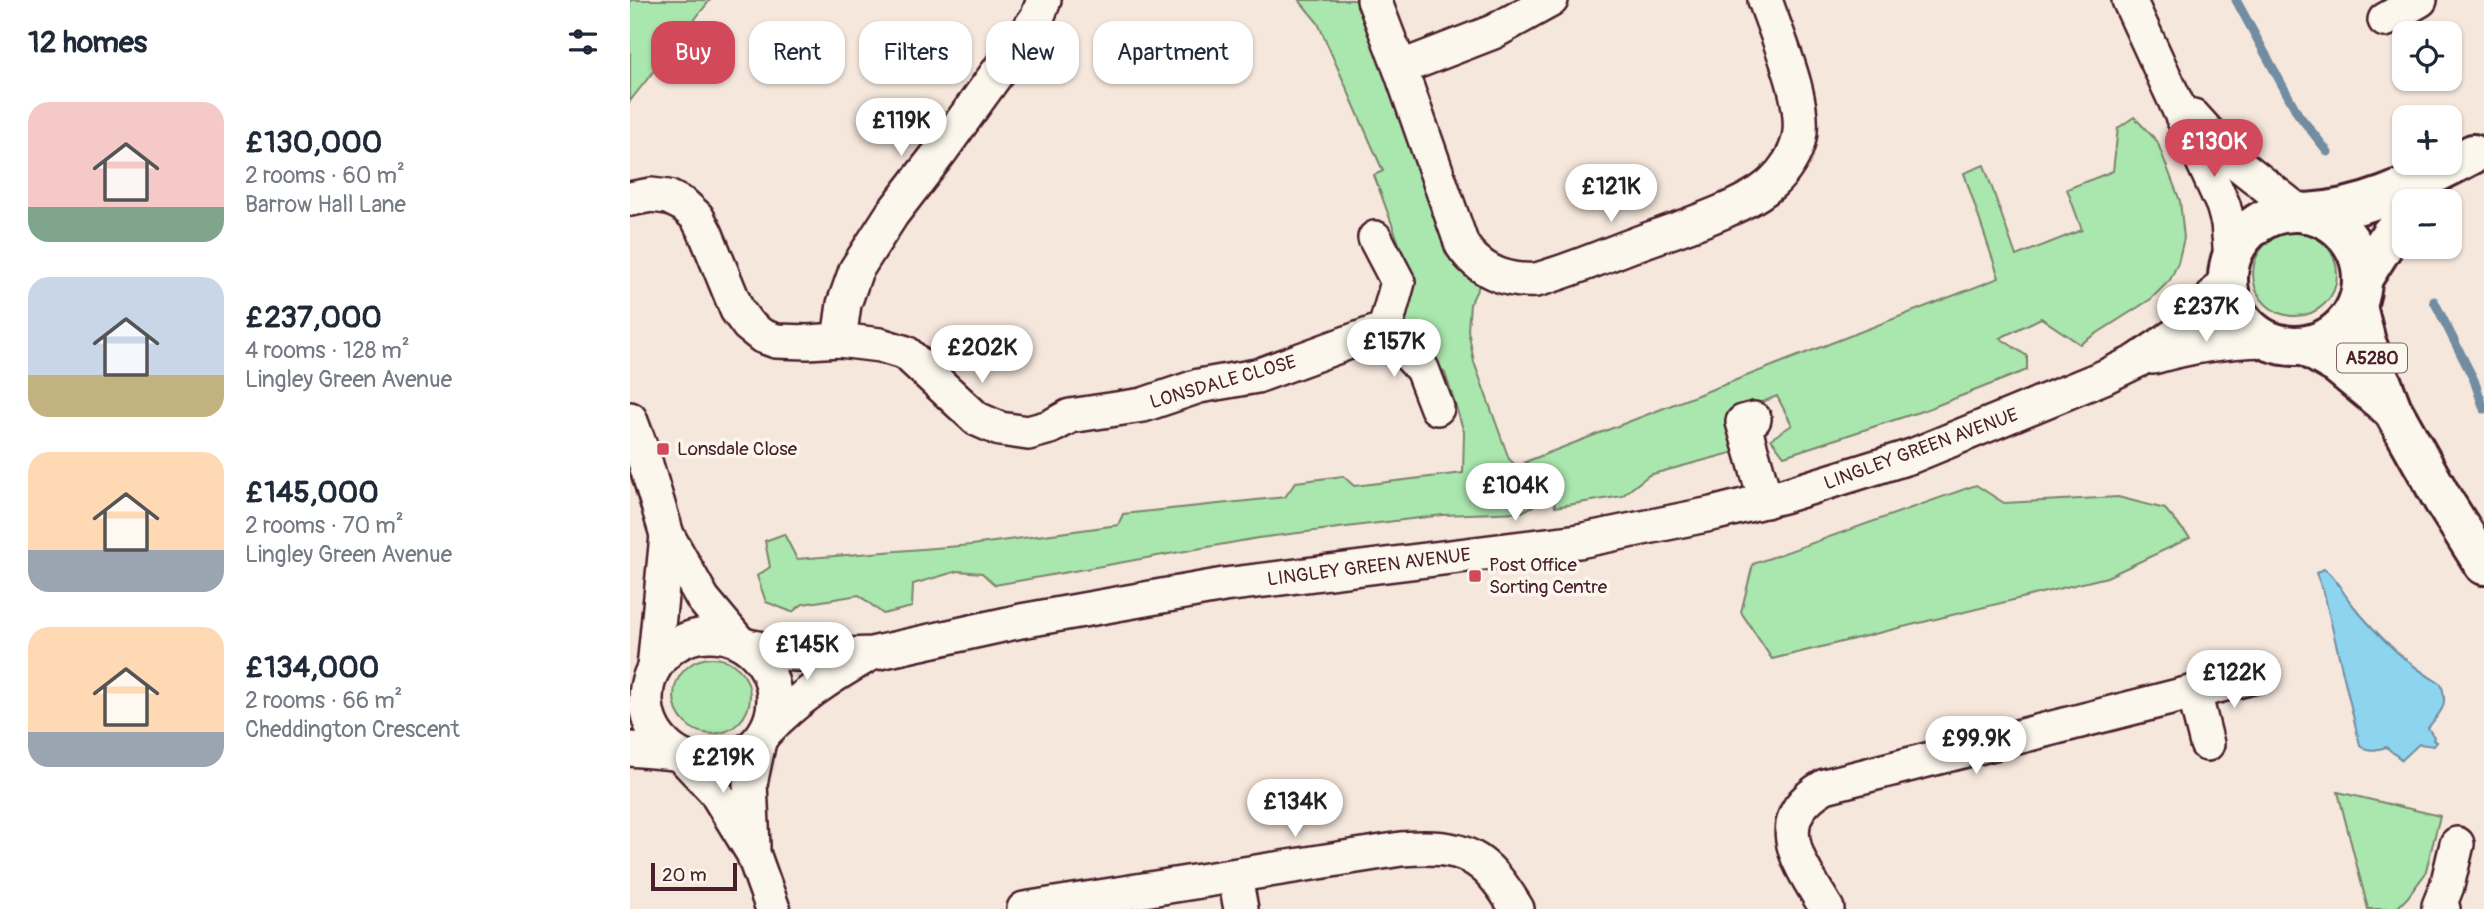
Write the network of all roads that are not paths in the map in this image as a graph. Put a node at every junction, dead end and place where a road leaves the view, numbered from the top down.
1 (1044, 0) edge
2 (1374, 0) edge
3 (1551, 0) edge
4 (1765, 0) edge
5 (2129, 0) edge
6 (1400, 68) junction
7 (2175, 96) junction
8 (2479, 150) edge
9 (2435, 189) edge
10 (630, 199) edge
11 (2302, 212) junction
12 (2392, 233) edge
13 (1376, 238) dead end
14 (2229, 268) junction
15 (2360, 292) junction
16 (1385, 329) junction
17 (839, 340) junction
18 (2265, 340) junction
19 (2305, 346) junction
20 (2137, 361) junction
21 (1437, 408) dead end
22 (2392, 409) junction
23 (630, 419) edge
24 (1754, 419) dead end
25 (1766, 501) junction
26 (667, 535) junction
27 (2484, 565) edge
28 (742, 644) junction
29 (871, 654) junction
30 (2260, 675) dead end
31 (644, 680) edge
32 (2194, 692) junction
33 (763, 735) junction
34 (2207, 744) dead end
35 (630, 749) edge
36 (679, 755) junction
37 (2456, 844) dead end
38 (753, 853) junction
39 (1238, 893) edge
40 (1818, 906) edge
41 (2439, 908) edge
42 (773, 909) edge
43 (1024, 909) edge
44 (1517, 909) edge

1 - 17 street
2 - 6 street
3 - 6 street
4 - 6 street
5 - 7 street
7 - 11 street
7 - 14 street
8 - 9 main road
8 - 11 main road
10 - 17 street, LONSDALE CLOSE
11 - 14 main road
11 - 15 main road, A5280
12 - 15 main road, A5280
13 - 16 street
14 - 18 main road
14 - 20 street, LINGLEY GREEN AVENUE
15 - 19 main road, A5280
15 - 22 main road, A5280
16 - 17 street, LONSDALE CLOSE
16 - 21 street
18 - 19 main road, A5280
18 - 20 street, LINGLEY GREEN AVENUE
19 - 22 main road, A5280
20 - 25 street, LINGLEY GREEN AVENUE
22 - 27 main road, A5280
23 - 26 street
24 - 25 street
25 - 29 street, LINGLEY GREEN AVENUE
26 - 28 street
26 - 31 street
28 - 29 street, LINGLEY GREEN AVENUE
28 - 31 street
28 - 33 street
29 - 33 street, LINGLEY GREEN AVENUE
30 - 32 street
31 - 36 street
32 - 34 street
32 - 40 street
33 - 36 street
33 - 38 street
35 - 36 street
36 - 38 street
37 - 41 street
38 - 42 street
39 - 43 street
39 - 44 street

